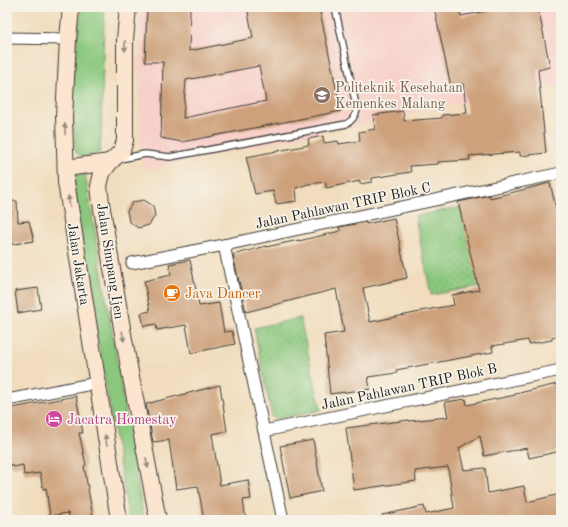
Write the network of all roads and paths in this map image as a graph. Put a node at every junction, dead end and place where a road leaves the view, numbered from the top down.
1 (71, 7) edge
2 (128, 7) edge
3 (335, 7) edge
4 (7, 38) edge
5 (68, 39) junction
6 (110, 162) junction
7 (66, 168) junction
8 (561, 173) edge
9 (224, 245) junction
10 (132, 263) dead end
11 (561, 370) edge
12 (97, 383) junction
13 (7, 400) edge
14 (264, 431) junction
15 (119, 520) edge
16 (158, 520) edge
17 (283, 520) edge

1 - 5 main road, Jalan Jakarta
2 -> 6 main road, Jalan Simpang Ijen
3 - 6 lane
4 - 5 street
7 -> 5 main road, Jalan Jakarta
6 - 7 main road
6 -> 16 main road, Jalan Simpang Ijen
12 -> 7 main road, Jalan Jakarta
8 - 9 street, Jalan Pahlawan TRIP Blok C
9 - 10 street, Jalan Pahlawan TRIP Blok C
9 - 14 street
11 - 14 street, Jalan Pahlawan TRIP Blok B
12 - 13 street
15 -> 12 main road, Jalan Jakarta
14 - 17 street

